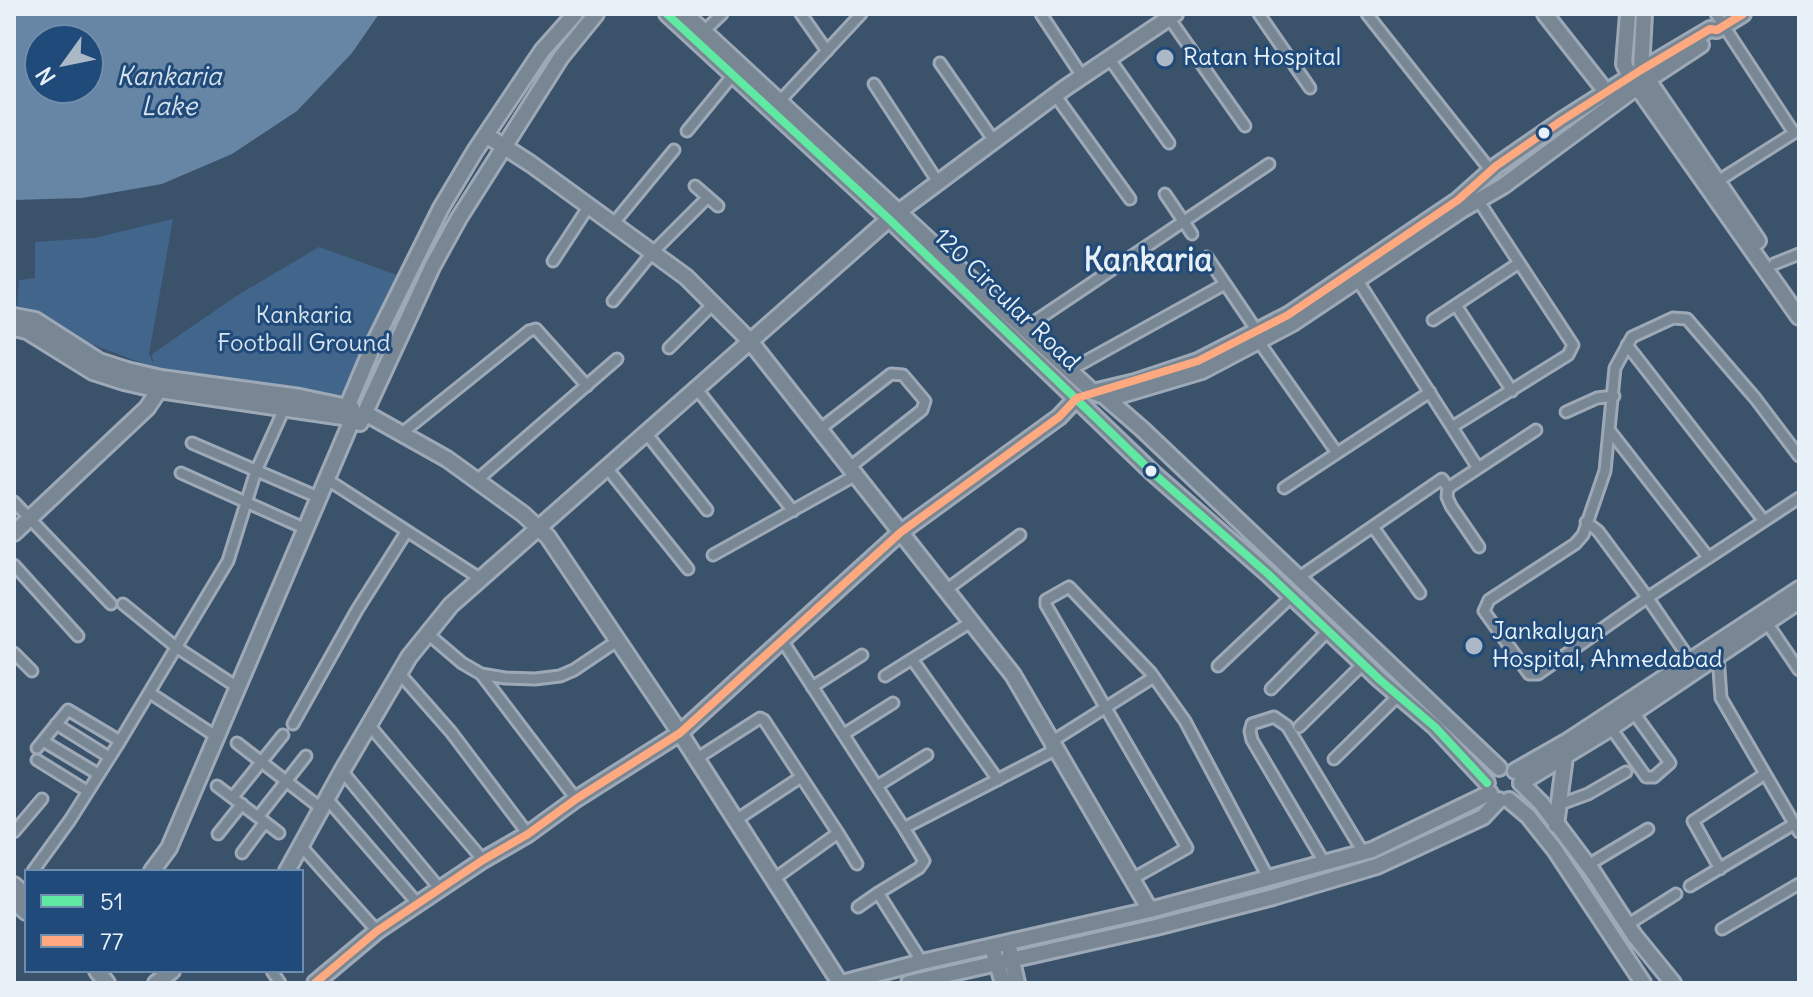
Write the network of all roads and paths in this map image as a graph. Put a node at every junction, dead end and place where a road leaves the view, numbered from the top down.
1 (575, 14) edge
2 (596, 14) edge
3 (667, 14) edge
4 (685, 14) edge
5 (722, 14) edge
6 (801, 14) edge
7 (861, 14) edge
8 (1041, 14) edge
9 (1259, 14) edge
10 (1367, 14) edge
11 (1545, 14) edge
12 (1628, 14) edge
13 (1644, 14) edge
14 (1743, 14) edge
15 (1172, 16) edge
16 (1719, 23) edge
17 (703, 32) junction
18 (827, 51) junction
19 (1109, 58) junction
20 (940, 63) dead end
21 (733, 75) junction
22 (1082, 76) junction
23 (1639, 79) junction
24 (874, 84) dead end
25 (1310, 88) dead end
26 (1607, 93) junction
27 (1055, 95) junction
28 (780, 101) junction
29 (1245, 126) dead end
30 (687, 131) dead end
31 (486, 135) junction
32 (994, 141) junction
33 (1169, 143) dead end
34 (504, 145) junction
35 (674, 150) dead end
36 (1269, 164) dead end
37 (1491, 171) junction
38 (1718, 181) junction
39 (938, 182) junction
40 (695, 186) dead end
41 (1165, 194) dead end
42 (708, 197) junction
43 (1130, 199) dead end
44 (1478, 200) junction
45 (589, 206) junction
46 (718, 206) dead end
47 (895, 215) junction
48 (1184, 221) junction
49 (613, 224) junction
50 (1192, 234) dead end
51 (652, 253) junction
52 (1799, 254) edge
53 (1207, 257) dead end
54 (553, 261) dead end
55 (1519, 263) junction
56 (1774, 264) junction
57 (1358, 281) junction
58 (1225, 284) junction
59 (1784, 287) junction
60 (613, 301) dead end
61 (1799, 301) edge
62 (713, 304) junction
63 (1457, 307) junction
64 (1799, 317) edge
65 (15, 320) edge
66 (1433, 320) dead end
67 (1025, 328) junction
68 (1258, 337) junction
69 (750, 341) junction
70 (1627, 345) junction
71 (669, 348) dead end
72 (617, 359) dead end
73 (1070, 370) junction
74 (160, 384) junction
75 (587, 386) junction
76 (696, 388) junction
77 (1512, 391) junction
78 (1093, 392) junction
79 (1430, 392) junction
80 (1614, 396) junction
81 (1108, 399) junction
82 (1082, 403) junction
83 (285, 407) junction
84 (1566, 412) dead end
85 (353, 416) junction
86 (1452, 427) junction
87 (820, 429) junction
88 (1536, 430) dead end
89 (1610, 431) junction
90 (402, 433) junction
91 (646, 433) junction
92 (192, 443) dead end
93 (1337, 453) junction
94 (1799, 456) edge
95 (607, 468) junction
96 (1478, 468) junction
97 (256, 471) junction
98 (853, 471) junction
99 (181, 473) dead end
100 (328, 480) junction
101 (476, 481) junction
102 (1284, 488) dead end
103 (1448, 488) junction
104 (320, 498) junction
105 (1799, 498) edge
106 (14, 502) edge
107 (247, 503) junction
108 (707, 510) dead end
109 (793, 511) junction
110 (29, 518) junction
111 (1764, 521) junction
112 (1586, 522) junction
113 (1373, 527) junction
114 (306, 529) junction
115 (407, 531) junction
116 (535, 531) junction
117 (901, 532) junction
118 (14, 533) edge
119 (1020, 535) dead end
120 (1479, 547) dead end
121 (713, 555) dead end
122 (1708, 557) junction
123 (14, 565) edge
124 (688, 569) dead end
125 (1298, 578) junction
126 (481, 579) junction
127 (1799, 589) edge
128 (946, 590) junction
129 (1420, 593) dead end
130 (1291, 597) junction
131 (1647, 597) junction
132 (1799, 601) edge
133 (111, 604) dead end
134 (123, 604) dead end
135 (971, 622) junction
136 (1767, 623) junction
137 (1328, 631) junction
138 (428, 634) junction
139 (78, 636) dead end
140 (782, 640) junction
141 (611, 645) junction
142 (176, 647) junction
143 (14, 653) edge
144 (862, 655) dead end
145 (1718, 655) junction
146 (912, 659) junction
147 (1690, 660) junction
148 (1363, 664) junction
149 (1218, 666) dead end
150 (1799, 670) edge
151 (32, 671) dead end
152 (400, 674) junction
153 (481, 674) junction
154 (885, 676) dead end
155 (1154, 677) junction
156 (237, 687) junction
157 (812, 687) junction
158 (1271, 689) dead end
159 (150, 693) junction
160 (1398, 696) junction
161 (893, 703) dead end
162 (1107, 707) junction
163 (1634, 713) junction
164 (56, 724) junction
165 (293, 724) dead end
166 (370, 726) junction
167 (1299, 727) dead end
168 (1611, 728) junction
169 (844, 734) junction
170 (283, 735) dead end
171 (676, 735) junction
172 (217, 737) junction
173 (120, 741) junction
174 (1051, 742) junction
175 (237, 743) dead end
176 (927, 755) dead end
177 (306, 756) dead end
178 (109, 757) junction
179 (1565, 757) junction
180 (696, 759) junction
181 (1334, 759) dead end
182 (37, 760) dead end
183 (261, 761) junction
184 (1499, 768) junction
185 (342, 771) junction
186 (1626, 772) dead end
187 (98, 774) junction
188 (1765, 774) junction
189 (801, 777) junction
190 (1518, 777) junction
191 (998, 780) junction
192 (287, 782) junction
193 (217, 786) dead end
194 (877, 786) junction
195 (87, 791) junction
196 (1496, 794) junction
197 (233, 797) junction
198 (42, 799) dead end
199 (576, 799) junction
200 (242, 804) junction
201 (325, 804) junction
202 (1558, 805) junction
203 (262, 820) junction
204 (736, 820) junction
205 (1556, 825) junction
206 (904, 828) junction
207 (1796, 828) edge
208 (1648, 829) dead end
209 (14, 832) edge
210 (279, 833) dead end
211 (838, 833) junction
212 (218, 834) dead end
213 (528, 834) junction
214 (301, 846) junction
215 (1363, 852) junction
216 (242, 853) dead end
217 (483, 860) junction
218 (1324, 862) junction
219 (857, 864) dead end
220 (1588, 865) junction
221 (34, 869) edge
222 (153, 869) edge
223 (288, 869) edge
224 (1720, 869) junction
225 (774, 879) junction
226 (1132, 879) junction
227 (1269, 879) junction
228 (1799, 884) edge
229 (1690, 886) dead end
230 (440, 889) junction
231 (878, 893) junction
232 (1676, 894) dead end
233 (418, 904) junction
234 (858, 907) dead end
235 (1150, 910) junction
236 (1627, 925) junction
237 (1722, 929) dead end
238 (377, 931) junction
239 (1008, 943) junction
240 (992, 947) junction
241 (1012, 960) junction
242 (922, 962) junction
243 (995, 963) junction
244 (315, 983) edge
245 (830, 983) edge
246 (841, 983) edge
247 (909, 983) edge
248 (1003, 983) edge
249 (1017, 983) edge
250 (1643, 983) edge
251 (1673, 983) edge

1 - 31 main road
2 - 34 main road
3 - 21 main road, 120 Circular Road
4 - 17 main road, 120 Circular Road
5 - 17 street
6 - 18 street
7 - 18 street
8 - 22 street
9 - 25 street
10 - 37 street
11 - 26 main road
12 - 23 main road
13 - 23 main road
14 - 16 main road
15 - 19 main road
15 - 29 street
16 - 23 main road
16 - 38 street
17 - 28 main road, 120 Circular Road
18 - 28 street
19 - 22 main road
19 - 33 street
20 - 32 street
21 - 30 street
21 - 47 main road, 120 Circular Road
22 - 27 main road
23 - 26 main road
23 - 38 main road
23 - 44 main road
23 - 59 main road
24 - 39 street
26 - 37 main road
27 - 32 main road
27 - 43 street
28 - 47 main road, 120 Circular Road
31 - 34 main road
31 - 85 main road
32 - 39 main road
34 - 45 main road
34 - 85 main road
35 - 49 street
36 - 48 street
37 - 68 main road
38 - 56 main road
39 - 47 main road
40 - 42 street
41 - 48 street
42 - 46 street
42 - 51 street
44 - 55 street
44 - 57 main road
45 - 49 main road
45 - 54 street
47 - 67 main road, 120 Circular Road
47 - 69 main road
47 - 82 main road, 120 Circular Road
48 - 50 street
48 - 67 street
49 - 51 main road
51 - 60 street
51 - 62 main road
52 - 56 street
53 - 58 street
55 - 63 street
55 - 77 street
56 - 59 main road
57 - 68 main road
57 - 79 street
58 - 68 street
58 - 73 street
59 - 61 main road
59 - 64 main road
62 - 69 main road
62 - 71 street
63 - 66 street
63 - 77 street
65 - 74 main road
67 - 73 main road, 120 Circular Road
68 - 78 main road
68 - 81 main road
68 - 93 street
69 - 76 main road
69 - 87 main road
70 - 80 street
70 - 94 street
70 - 111 street
72 - 75 street
73 - 78 main road, 120 Circular Road
74 - 83 main road
74 - 85 main road
74 - 110 main road
75 - 90 street
75 - 101 street
76 - 91 main road
76 - 109 street
77 - 86 street
78 - 81 main road, 120 Circular Road
78 - 82 main road
79 - 86 street
79 - 93 street
80 - 84 street
80 - 89 street
81 - 82 main road
81 - 125 main road, 120 Circular Road
82 - 117 main road
82 - 130 main road, 120 Circular Road
83 - 85 main road
83 - 97 street
85 - 90 main road
85 - 100 main road
85 - 116 main road
86 - 96 street
87 - 98 main road
87 - 98 street
88 - 96 street
89 - 112 street
89 - 122 street
90 - 101 main road
91 - 95 main road
91 - 108 street
92 - 97 street
93 - 102 street
95 - 116 main road
95 - 124 street
96 - 103 street
97 - 104 street
97 - 107 street
98 - 109 street
98 - 117 main road
99 - 107 street
100 - 104 main road
100 - 115 street
101 - 116 main road
103 - 113 street
103 - 120 street
104 - 114 main road
105 - 111 street
106 - 110 street
107 - 114 street
107 - 142 street
109 - 121 street
110 - 118 main road
110 - 133 street
111 - 122 street
112 - 131 street
112 - 131 street
113 - 125 street
113 - 129 street
114 - 156 main road
115 - 126 street
115 - 165 street
116 - 126 main road
116 - 141 main road
116 - 171 main road
117 - 128 main road
117 - 140 main road
119 - 128 street
122 - 131 street
123 - 139 street
125 - 184 main road, 120 Circular Road
126 - 138 main road
127 - 147 main road
128 - 135 main road
130 - 137 main road, 120 Circular Road
130 - 149 street
131 - 147 street
132 - 136 main road
134 - 142 street
135 - 146 street
135 - 174 main road
136 - 145 main road
136 - 150 street
137 - 148 main road, 120 Circular Road
137 - 158 street
138 - 152 main road
138 - 153 street
140 - 157 street
140 - 171 main road
141 - 153 street
141 - 171 main road
142 - 156 street
142 - 159 street
143 - 151 street
144 - 157 street
145 - 163 main road
145 - 188 street
146 - 154 street
146 - 191 street
147 - 190 main road
148 - 160 main road, 120 Circular Road
148 - 167 street
152 - 166 main road
152 - 213 street
153 - 199 street
155 - 162 street
155 - 162 street
155 - 227 street
156 - 172 main road
157 - 169 street
159 - 172 street
159 - 173 street
160 - 181 street
160 - 196 main road, 120 Circular Road
161 - 169 street
162 - 174 street
162 - 226 street
163 - 168 main road
163 - 168 street
164 - 173 street
164 - 178 street
164 - 187 street
166 - 185 main road
166 - 217 street
168 - 179 main road
169 - 194 street
170 - 183 street
171 - 180 main road
171 - 199 main road
171 - 245 main road
172 - 222 main road
173 - 178 street
174 - 191 street
174 - 226 main road
175 - 183 street
176 - 194 street
177 - 192 street
178 - 187 street
179 - 190 main road
179 - 202 main road
180 - 189 street
180 - 204 main road
182 - 195 street
183 - 192 street
183 - 197 street
184 - 190 main road
184 - 196 main road
185 - 201 main road
185 - 230 street
186 - 202 street
187 - 195 street
188 - 207 street
188 - 224 street
189 - 204 street
189 - 211 street
190 - 196 main road
190 - 205 main road
191 - 206 street
192 - 201 street
192 - 203 street
193 - 197 street
194 - 206 street
195 - 221 street
196 - 215 main road
196 - 241 main road
196 - 250 main road, 120 Circular Road
197 - 200 street
198 - 209 street
199 - 213 main road
200 - 203 street
200 - 212 street
201 - 214 main road
201 - 233 street
202 - 205 main road
203 - 210 street
203 - 216 street
204 - 225 main road
205 - 220 main road
206 - 231 street
207 - 224 street
208 - 220 street
211 - 219 street
211 - 225 street
213 - 217 main road
214 - 223 main road
214 - 238 street
215 - 218 main road
215 - 218 street
217 - 230 main road
218 - 227 main road
220 - 236 main road
224 - 229 street
225 - 246 main road
226 - 235 main road
227 - 235 main road
228 - 237 street
230 - 233 main road
231 - 234 street
231 - 242 street
232 - 236 street
233 - 238 main road
235 - 239 main road
236 - 251 main road
238 - 244 main road
239 - 240 main road
239 - 241 main road
240 - 242 main road
240 - 243 main road
241 - 243 main road
241 - 249 main road
242 - 246 main road
243 - 247 main road
243 - 248 main road

